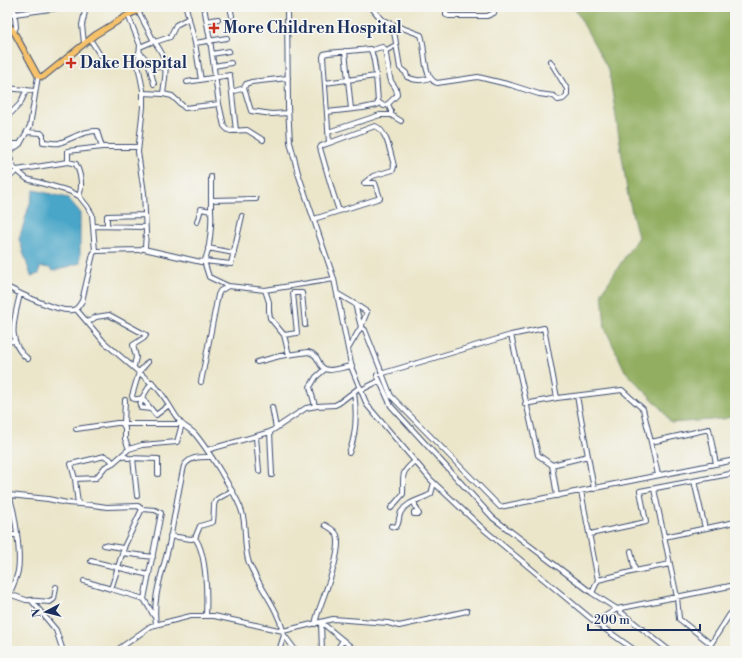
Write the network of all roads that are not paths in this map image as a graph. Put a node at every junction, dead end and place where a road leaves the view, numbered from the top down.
1 (14, 7) edge
2 (60, 7) edge
3 (65, 7) edge
4 (86, 7) edge
5 (148, 7) edge
6 (186, 7) edge
7 (204, 7) edge
8 (230, 7) edge
9 (287, 7) edge
10 (371, 7) edge
11 (446, 7) edge
12 (495, 7) edge
13 (138, 11) junction
14 (14, 13) junction
15 (7, 15) edge
16 (128, 15) junction
17 (232, 16) dead end
18 (189, 18) junction
19 (218, 19) dead end
20 (207, 22) junction
21 (7, 23) edge
22 (392, 25) junction
23 (14, 32) junction
24 (226, 38) dead end
25 (90, 39) junction
26 (210, 40) junction
27 (155, 41) junction
28 (84, 43) junction
29 (195, 43) junction
30 (396, 45) junction
31 (140, 50) junction
32 (372, 50) junction
33 (228, 51) dead end
34 (345, 51) junction
35 (386, 51) junction
36 (212, 54) junction
37 (100, 55) dead end
38 (148, 61) junction
39 (550, 61) dead end
40 (231, 63) dead end
41 (214, 66) junction
42 (166, 69) junction
43 (38, 76) junction
44 (376, 76) junction
45 (215, 77) junction
46 (288, 78) junction
47 (430, 78) junction
48 (201, 80) junction
49 (348, 80) junction
50 (187, 82) dead end
51 (325, 83) junction
52 (154, 84) dead end
53 (7, 88) edge
54 (244, 88) junction
55 (26, 91) junction
56 (35, 91) junction
57 (232, 92) junction
58 (144, 93) junction
59 (163, 94) junction
60 (378, 102) junction
61 (219, 104) junction
62 (388, 104) junction
63 (351, 109) junction
64 (327, 112) junction
65 (288, 113) junction
66 (391, 115) junction
67 (7, 117) edge
68 (401, 121) dead end
69 (236, 131) junction
70 (27, 132) junction
71 (328, 132) junction
72 (263, 140) dead end
73 (329, 143) junction
74 (7, 144) edge
75 (20, 144) junction
76 (102, 147) junction
77 (138, 147) junction
78 (7, 153) edge
79 (68, 162) junction
80 (17, 170) junction
81 (7, 176) edge
82 (211, 177) dead end
83 (79, 196) junction
84 (256, 199) dead end
85 (211, 200) junction
86 (211, 211) junction
87 (339, 211) junction
88 (145, 215) junction
89 (242, 216) dead end
90 (314, 219) junction
91 (197, 222) dead end
92 (93, 226) junction
93 (107, 226) junction
94 (146, 227) junction
95 (208, 248) junction
96 (144, 249) junction
97 (96, 251) junction
98 (234, 253) junction
99 (204, 261) junction
100 (334, 279) junction
101 (228, 286) junction
102 (293, 286) junction
103 (7, 287) edge
104 (265, 290) junction
105 (293, 293) junction
106 (20, 294) junction
107 (338, 294) junction
108 (355, 304) junction
109 (76, 309) junction
110 (88, 322) junction
111 (305, 325) dead end
112 (361, 327) junction
113 (284, 335) junction
114 (510, 335) junction
115 (14, 341) junction
116 (7, 342) edge
117 (348, 349) junction
118 (289, 355) junction
119 (28, 359) dead end
120 (148, 362) dead end
121 (257, 362) dead end
122 (134, 366) junction
123 (352, 366) junction
124 (325, 369) junction
125 (139, 372) junction
126 (382, 373) junction
127 (379, 381) junction
128 (152, 382) junction
129 (201, 382) dead end
130 (360, 389) junction
131 (354, 392) junction
132 (577, 396) junction
133 (142, 398) junction
134 (558, 398) junction
135 (125, 400) dead end
136 (525, 404) junction
137 (169, 405) junction
138 (315, 406) junction
139 (272, 407) dead end
140 (151, 409) junction
141 (124, 424) junction
142 (182, 424) junction
143 (276, 428) junction
144 (76, 429) dead end
145 (270, 432) junction
146 (256, 437) junction
147 (651, 442) junction
148 (129, 449) junction
149 (207, 450) junction
150 (349, 453) dead end
151 (122, 455) junction
152 (211, 456) junction
153 (588, 456) junction
154 (133, 458) junction
155 (735, 460) edge
156 (415, 461) junction
157 (113, 463) junction
158 (716, 464) junction
159 (552, 465) junction
160 (259, 471) dead end
161 (734, 473) edge
162 (158, 474) dead end
163 (272, 475) dead end
164 (658, 475) junction
165 (75, 479) junction
166 (694, 481) junction
167 (735, 482) edge
168 (434, 483) junction
169 (594, 489) junction
170 (654, 489) junction
171 (232, 491) junction
172 (581, 491) junction
173 (8, 494) edge
174 (137, 496) dead end
175 (557, 496) junction
176 (415, 501) junction
177 (78, 504) junction
178 (391, 508) dead end
179 (142, 509) junction
180 (414, 512) dead end
181 (399, 518) junction
182 (405, 518) dead end
183 (735, 522) edge
184 (325, 525) dead end
185 (391, 526) dead end
186 (704, 528) junction
187 (590, 534) junction
188 (7, 535) edge
189 (17, 535) junction
190 (170, 536) junction
191 (664, 537) junction
192 (195, 538) junction
193 (104, 545) dead end
194 (122, 551) junction
195 (632, 551) dead end
196 (153, 557) junction
197 (91, 562) dead end
198 (670, 564) junction
199 (117, 567) junction
200 (635, 571) junction
201 (149, 575) junction
202 (598, 580) junction
203 (84, 581) dead end
204 (735, 585) edge
205 (56, 586) dead end
206 (111, 589) junction
207 (592, 593) junction
208 (9, 594) junction
209 (677, 597) junction
210 (7, 599) edge
211 (144, 599) junction
212 (31, 600) junction
213 (617, 609) junction
214 (467, 611) dead end
215 (735, 612) edge
216 (206, 616) junction
217 (156, 618) junction
218 (321, 622) junction
219 (595, 622) junction
220 (156, 624) junction
221 (316, 624) junction
222 (283, 633) junction
223 (343, 640) junction
224 (63, 651) edge
225 (116, 651) edge
226 (279, 651) edge
227 (296, 651) edge
228 (322, 651) edge
229 (336, 651) edge
230 (356, 651) edge
231 (636, 651) edge
232 (670, 651) edge

1 - 14 street
2 - 3 street
2 - 14 street
4 - 28 street
5 - 13 main road
6 - 18 street
7 - 20 street
8 - 17 street
9 - 46 street
10 - 22 street
11 - 12 street
13 - 16 main road
13 - 27 street
14 - 15 street
14 - 23 street
16 - 25 main road
16 - 31 street
18 - 27 street
18 - 29 street
19 - 20 street
20 - 26 street
21 - 23 main road
22 - 30 street
22 - 47 street
23 - 43 main road
24 - 26 street
25 - 28 main road
25 - 37 street
26 - 29 street
26 - 36 street
27 - 31 street
27 - 42 street
28 - 43 main road
29 - 48 street
30 - 35 street
30 - 47 street
31 - 38 street
31 - 58 street
32 - 34 street
32 - 35 street
32 - 44 street
33 - 36 street
34 - 49 street
34 - 51 street
35 - 62 street
36 - 41 street
38 - 42 street
38 - 52 street
39 - 47 street
40 - 41 street
41 - 45 street
42 - 59 street
43 - 56 street
44 - 49 street
44 - 60 street
45 - 48 street
45 - 57 street
45 - 61 street
46 - 54 street
46 - 65 street
48 - 50 street
49 - 51 street
49 - 63 street
51 - 64 street
53 - 55 street
54 - 57 street
54 - 65 street
55 - 56 street
55 - 67 street
56 - 70 street
57 - 69 street
58 - 59 street
58 - 77 street
59 - 61 street
60 - 62 street
60 - 63 street
61 - 69 street
62 - 66 street
63 - 64 street
64 - 71 street
65 - 90 street
66 - 68 street
66 - 71 street
69 - 72 street
70 - 75 street
70 - 76 street
71 - 73 street
73 - 87 street
73 - 87 street
74 - 75 street
75 - 78 street
76 - 77 street
76 - 79 street
77 - 88 street
78 - 80 street
79 - 80 street
79 - 83 street
80 - 81 street
80 - 83 street
82 - 85 street
83 - 92 street
84 - 85 street
85 - 86 street
86 - 91 street
86 - 95 street
87 - 90 street
88 - 93 street
88 - 94 street
89 - 98 street
90 - 100 street
92 - 93 street
92 - 97 street
93 - 94 street
94 - 96 street
95 - 98 street
95 - 99 street
96 - 97 street
96 - 99 street
97 - 109 street
98 - 99 street
99 - 101 street
100 - 102 street
100 - 107 street
101 - 104 street
101 - 129 street
102 - 104 street
102 - 105 street
103 - 106 street
104 - 113 street
105 - 111 street
105 - 113 street
106 - 109 street
106 - 115 street
107 - 108 street
107 - 117 street
108 - 112 street
108 - 112 street
109 - 110 street
110 - 122 street
110 - 122 street
112 - 117 street
112 - 126 street
113 - 118 street
114 - 126 street
114 - 134 street
114 - 136 street
115 - 116 street
115 - 119 street
117 - 123 street
118 - 121 street
118 - 124 street
120 - 125 street
122 - 125 street
123 - 124 street
123 - 130 street
124 - 138 street
125 - 128 street
125 - 133 street
126 - 127 street
126 - 175 street
127 - 130 street
127 - 207 street
128 - 133 street
128 - 137 street
130 - 131 street
130 - 156 street
131 - 138 street
131 - 150 street
132 - 134 street
132 - 147 street
132 - 153 street
133 - 140 street
133 - 140 street
134 - 136 street
135 - 141 street
136 - 159 street
137 - 140 street
137 - 142 street
138 - 143 street
139 - 143 street
141 - 142 street
141 - 144 street
141 - 148 street
142 - 148 street
142 - 149 street
143 - 145 street
145 - 146 street
145 - 163 street
146 - 149 street
146 - 160 street
147 - 158 street
147 - 164 street
148 - 151 street
149 - 152 street
151 - 154 street
151 - 157 street
152 - 171 street
152 - 190 street
153 - 159 street
153 - 169 street
154 - 162 street
154 - 174 street
155 - 158 street
156 - 168 street
156 - 178 street
157 - 165 street
157 - 165 street
158 - 164 street
159 - 175 street
161 - 166 street
161 - 167 street
164 - 169 street
165 - 177 street
166 - 170 street
166 - 186 street
168 - 176 street
168 - 219 street
169 - 172 street
170 - 187 street
170 - 191 street
171 - 192 street
171 - 222 street
172 - 175 street
172 - 187 street
173 - 177 street
173 - 189 street
176 - 180 street
176 - 181 street
177 - 179 street
179 - 194 street
179 - 196 street
181 - 182 street
181 - 185 street
183 - 186 street
184 - 221 street
186 - 191 street
187 - 202 street
188 - 189 street
189 - 208 street
190 - 192 street
190 - 217 street
191 - 198 street
192 - 216 street
193 - 194 street
194 - 196 street
194 - 199 street
195 - 200 street
196 - 201 street
197 - 199 street
198 - 200 street
198 - 209 street
199 - 201 street
199 - 206 street
200 - 202 street
201 - 211 street
202 - 207 street
203 - 206 street
204 - 209 street
205 - 212 street
206 - 211 street
207 - 213 street
208 - 210 street
208 - 212 street
209 - 213 street
209 - 215 street
211 - 217 street
212 - 224 street
213 - 219 street
213 - 232 street
214 - 218 street
216 - 220 street
216 - 222 street
217 - 220 street
218 - 221 street
218 - 223 street
218 - 228 street
219 - 231 street
220 - 225 street
221 - 222 street
222 - 226 street
222 - 227 street
223 - 229 street
223 - 230 street

